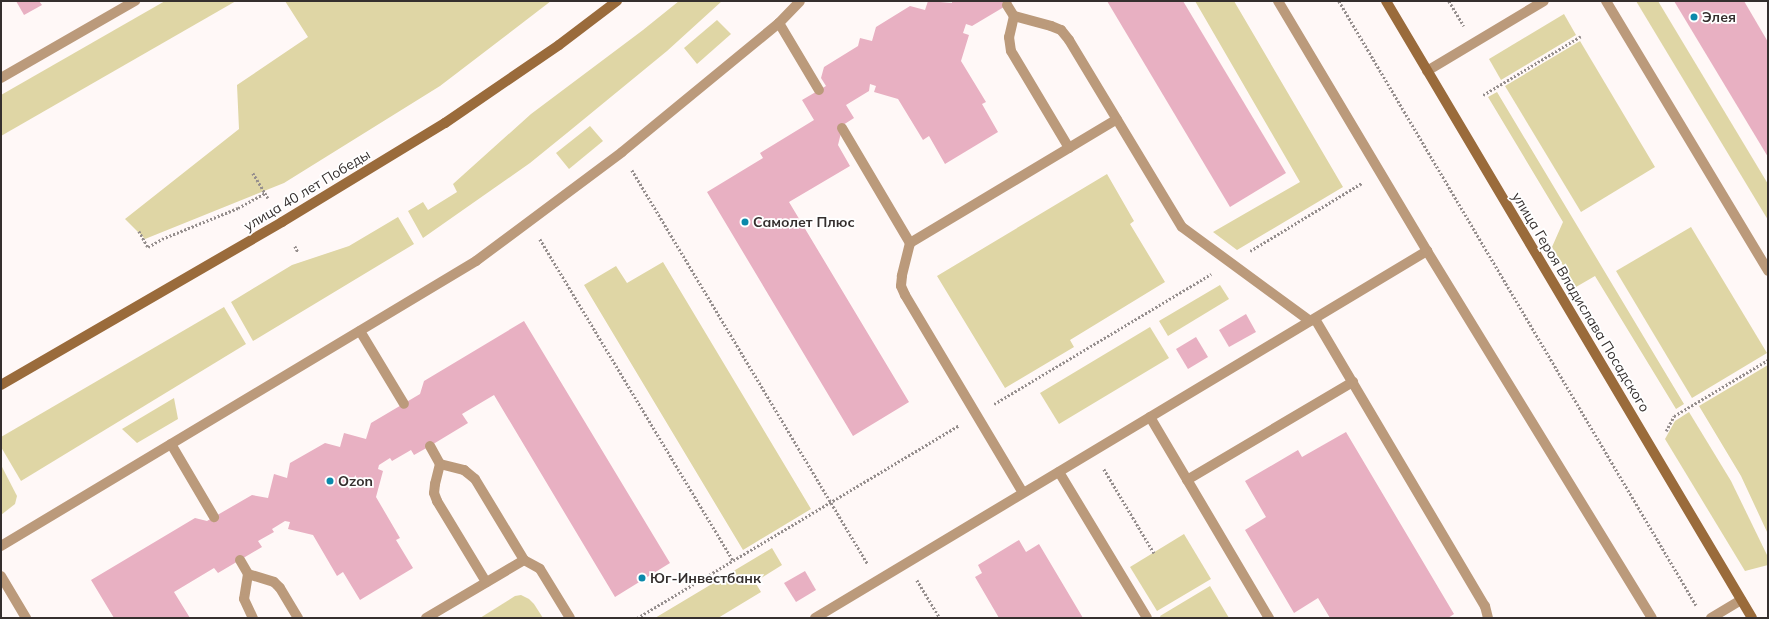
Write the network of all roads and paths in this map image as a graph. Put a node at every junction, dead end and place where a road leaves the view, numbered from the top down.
1 (135, 1) edge
2 (617, 1) edge
3 (800, 1) edge
4 (1278, 1) edge
5 (1339, 1) edge
6 (1386, 1) edge
7 (1449, 1) edge
8 (1606, 1) edge
9 (1537, 3) edge
10 (1007, 5) dead end
11 (1014, 16) junction
12 (779, 23) junction
13 (1581, 36) dead end
14 (1474, 43) junction
15 (1427, 71) junction
16 (1, 78) edge
17 (819, 90) dead end
18 (1482, 95) dead end
19 (1117, 119) junction
20 (842, 128) dead end
21 (1069, 148) junction
22 (622, 152) junction
23 (1381, 172) junction
24 (253, 173) dead end
25 (265, 193) junction
26 (268, 198) dead end
27 (530, 221) junction
28 (138, 231) dead end
29 (910, 242) junction
30 (295, 246) dead end
31 (1427, 251) junction
32 (298, 252) dead end
33 (1230, 262) junction
34 (1768, 271) edge
35 (1312, 320) junction
36 (360, 331) junction
37 (1768, 360) edge
38 (1352, 382) junction
39 (1, 385) edge
40 (404, 404) dead end
41 (976, 415) junction
42 (1674, 416) dead end
43 (1150, 417) junction
44 (170, 444) junction
45 (430, 446) dead end
46 (1093, 451) junction
47 (440, 464) junction
48 (1059, 472) junction
49 (1187, 480) junction
50 (1023, 493) junction
51 (831, 502) junction
52 (214, 517) dead end
53 (1, 546) edge
54 (1154, 552) dead end
55 (240, 560) dead end
56 (524, 560) junction
57 (733, 560) junction
58 (907, 563) junction
59 (248, 574) junction
60 (1, 576) edge
61 (878, 580) junction
62 (486, 582) junction
63 (1741, 600) junction
64 (1698, 608) dead end
65 (26, 618) edge
66 (253, 618) edge
67 (298, 618) edge
68 (426, 618) edge
69 (570, 618) edge
70 (637, 618) edge
71 (815, 618) edge
72 (940, 618) edge
73 (1147, 618) edge
74 (1269, 618) edge
75 (1488, 618) edge
76 (1652, 618) edge
77 (1711, 618) edge
78 (1752, 618) edge

1 - 16 street
2 - 39 street, улица 40 лет Победы
3 - 12 street
4 - 23 street
5 - 64 path
6 - 15 street, улица Героя Владислава Посадского
7 - 14 path
8 - 34 street
9 - 14 street
10 - 11 street
11 - 19 street
11 - 21 street
12 - 17 street
12 - 22 street
13 - 18 path
14 - 15 street
15 - 63 street, улица Героя Владислава Посадского
19 - 21 street
19 - 33 street
20 - 29 street
21 - 29 street
22 - 27 street
22 - 51 path
23 - 31 street
23 - 33 path
24 - 25 path
25 - 26 path
25 - 28 path
27 - 36 street
27 - 57 path
29 - 41 street
30 - 32 path
31 - 35 street
31 - 76 street
33 - 35 street
33 - 41 path
35 - 38 street
35 - 43 street
36 - 40 street
36 - 44 street
37 - 42 path
38 - 49 street
38 - 75 street
41 - 50 street
41 - 51 path
43 - 46 street
43 - 49 street
44 - 52 street
44 - 53 street
45 - 47 street
46 - 48 street
46 - 54 path
47 - 56 street
47 - 62 street
48 - 50 street
48 - 73 street
49 - 74 street
50 - 58 street
51 - 57 path
51 - 61 path
55 - 59 street
56 - 62 street
56 - 69 street
57 - 70 path
58 - 61 street
58 - 72 path
59 - 66 street
59 - 67 street
60 - 65 street
61 - 71 street
62 - 68 street
63 - 77 street
63 - 78 street, улица Героя Владислава Посадского

